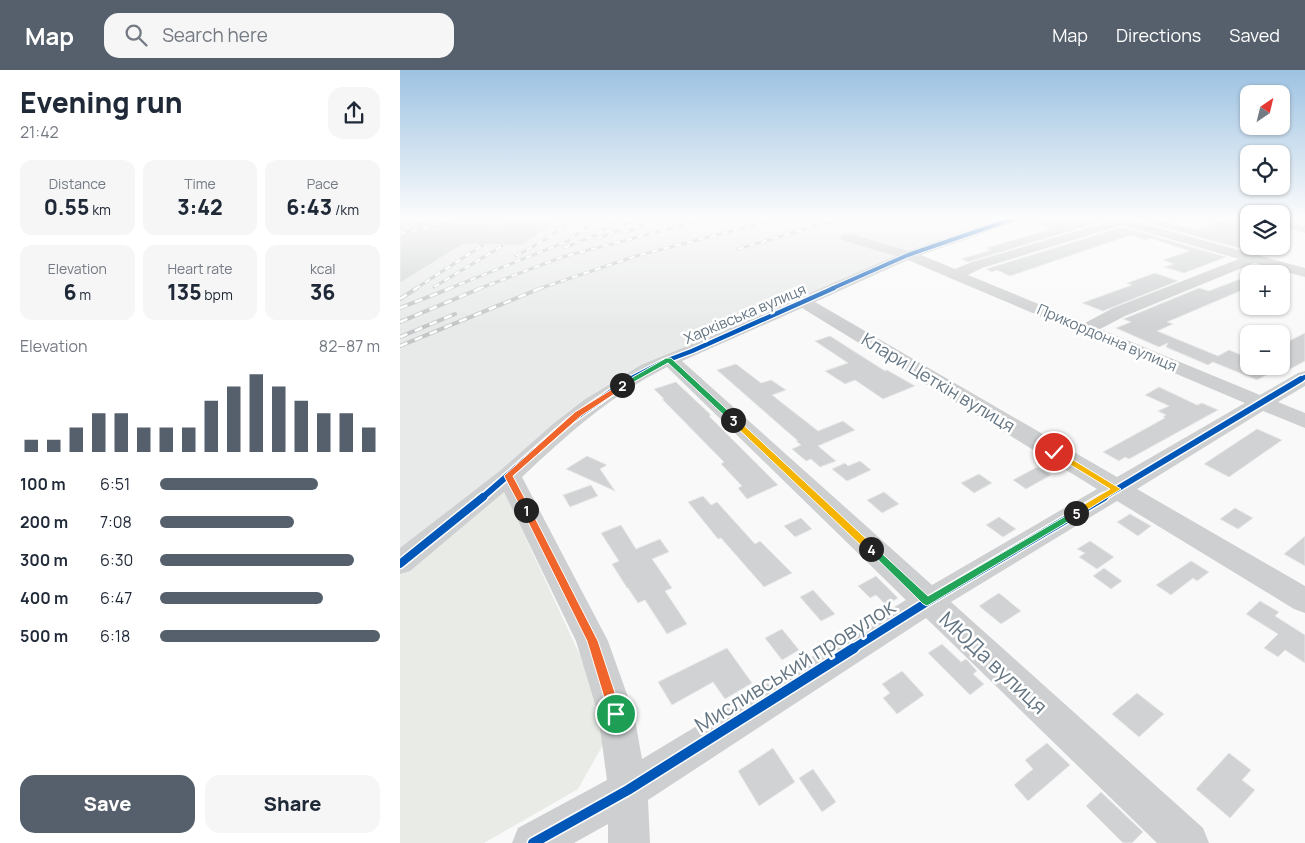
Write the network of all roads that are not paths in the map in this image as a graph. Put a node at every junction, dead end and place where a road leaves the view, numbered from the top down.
1 (905, 254) edge
2 (1014, 254) edge
3 (1241, 254) edge
4 (908, 255) junction
5 (1254, 258) junction
6 (1305, 273) edge
7 (955, 275) junction
8 (804, 302) junction
9 (1086, 329) junction
10 (669, 360) junction
11 (1305, 377) edge
12 (1262, 402) junction
13 (1305, 421) edge
14 (509, 476) junction
15 (1116, 489) junction
16 (400, 564) edge
17 (1305, 601) edge
18 (927, 602) junction
19 (628, 790) junction
20 (533, 843) edge
21 (629, 843) edge
22 (1188, 843) edge

1 - 4 street, Прикордонна вулиця
2 - 7 street
3 - 5 street
4 - 7 street, Прикордонна вулиця
4 - 8 street, Харківська вулиця
5 - 6 street
5 - 9 street
7 - 9 street, Прикордонна вулиця
8 - 10 street, Харківська вулиця
8 - 15 street, Клари Цеткін вулиця
9 - 12 street, Прикордонна вулиця
10 - 14 street, Харківська вулиця
10 - 18 street, МЮДа вулиця
11 - 12 street, Мисливський провулок
12 - 13 street, Прикордонна вулиця
12 - 15 street, Мисливський провулок
14 - 16 street, Харківська вулиця
14 - 19 street
15 - 17 street, Клари Цеткін вулиця
15 - 18 street, Мисливський провулок
18 - 19 street, Мисливський провулок
18 - 22 street, МЮДа вулиця
19 - 20 street, Мисливський провулок
19 - 21 street

